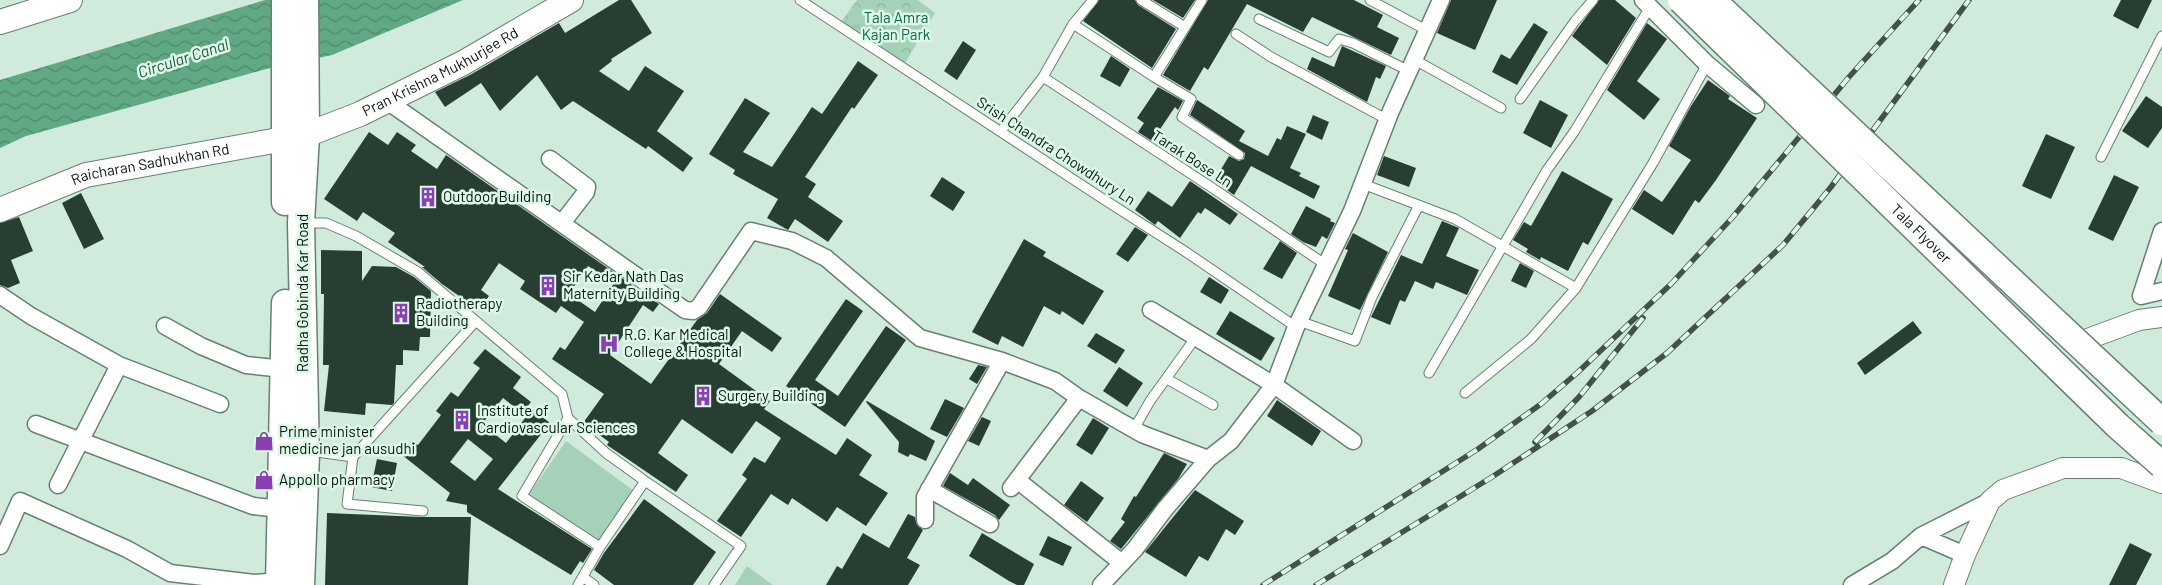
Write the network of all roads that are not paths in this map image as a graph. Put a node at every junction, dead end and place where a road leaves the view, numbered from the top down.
1 (70, 0) edge
2 (285, 0) edge
3 (305, 0) edge
4 (571, 0) edge
5 (800, 0) edge
6 (1093, 0) edge
7 (1141, 0) edge
8 (1202, 0) edge
9 (1370, 0) edge
10 (1441, 0) edge
11 (1593, 0) edge
12 (1681, 0) edge
13 (1712, 0) edge
14 (1646, 4) edge
15 (1259, 19) dead end
16 (0, 22) edge
17 (1073, 24) junction
18 (1185, 27) junction
19 (1428, 31) junction
20 (1236, 34) dead end
21 (2162, 36) edge
22 (1707, 64) junction
23 (1412, 65) junction
24 (1042, 77) junction
25 (1154, 77) junction
26 (1520, 99) dead end
27 (386, 101) junction
28 (1756, 105) dead end
29 (1501, 108) dead end
30 (1388, 120) junction
31 (296, 124) junction
32 (1001, 132) junction
33 (1239, 155) dead end
34 (2101, 157) dead end
35 (550, 159) dead end
36 (1363, 184) junction
37 (1419, 205) junction
38 (0, 210) edge
39 (301, 223) junction
40 (562, 223) junction
41 (2162, 232) edge
42 (1504, 246) junction
43 (1326, 265) junction
44 (1576, 288) junction
45 (2162, 291) edge
46 (0, 295) edge
47 (1151, 310) dead end
48 (2162, 317) edge
49 (476, 321) junction
50 (1297, 324) junction
51 (164, 326) dead end
52 (1196, 337) junction
53 (2076, 343) junction
54 (1002, 362) junction
55 (119, 365) junction
56 (284, 369) junction
57 (1429, 373) dead end
58 (1167, 379) junction
59 (1274, 385) junction
60 (1465, 393) dead end
61 (1079, 398) junction
62 (220, 404) dead end
63 (1213, 404) dead end
64 (568, 418) junction
65 (2162, 422) edge
66 (36, 424) dead end
67 (1134, 429) junction
68 (81, 441) junction
69 (1353, 442) dead end
70 (302, 454) junction
71 (353, 457) junction
72 (1208, 460) junction
73 (2162, 465) edge
74 (645, 481) junction
75 (2162, 483) edge
76 (58, 485) dead end
77 (929, 489) junction
78 (1990, 500) junction
79 (281, 509) junction
80 (423, 511) dead end
81 (925, 520) dead end
82 (990, 524) dead end
83 (1921, 536) junction
84 (0, 546) edge
85 (600, 547) junction
86 (1965, 555) junction
87 (1122, 563) junction
88 (580, 581) edge
89 (287, 584) edge
90 (594, 585) edge
91 (714, 585) edge
92 (1101, 585) edge
93 (1852, 585) edge
94 (1954, 585) edge

1 - 16 main road
2 - 31 main road, Radha Gobinda Kar Road
3 - 31 main road, Radha Gobinda Kar Road
4 - 27 main road, Pran Krishna Mukhurjee Rd
5 - 32 lane, Srish Chandra Chowdhury Ln
6 - 17 lane
7 - 18 lane
8 - 18 lane
9 - 19 lane
10 - 19 street
11 - 26 lane
12 - 73 main road, Tala Flyover, bridge
13 - 53 main road, Tala Flyover, bridge
14 - 22 street
14 - 42 lane
15 - 23 lane
17 - 24 lane
17 - 25 lane
18 - 25 lane
19 - 23 street
20 - 30 lane
21 - 34 lane
22 - 28 street
22 - 44 lane
23 - 29 lane
23 - 30 street
24 - 32 lane
24 - 43 lane, Tarak Bose Ln
25 - 33 lane
27 - 31 main road, Pran Krishna Mukhurjee Rd
27 - 40 street
30 - 36 street
31 - 38 main road, Raicharan Sadhukhan Rd
31 - 39 main road, Radha Gobinda Kar Road
31 - 56 main road, Radha Gobinda Kar Road
32 - 50 lane, Srish Chandra Chowdhury Ln
35 - 40 street
36 - 37 lane
36 - 43 street
37 - 42 lane
37 - 50 lane, Srish Chandra Chowdhury Ln
39 - 49 lane
39 - 70 main road, Radha Gobinda Kar Road
40 - 54 street
41 - 45 street
42 - 44 lane
42 - 57 lane
43 - 50 street
44 - 60 lane
46 - 55 street
47 - 52 street
48 - 53 street
49 - 64 lane
49 - 71 lane
50 - 59 street
51 - 56 street
52 - 58 lane
52 - 59 street
53 - 65 main road, Tala Flyover, bridge
54 - 61 street
54 - 77 street
55 - 62 street
55 - 68 street
56 - 70 main road, Radha Gobinda Kar Road
58 - 63 lane
58 - 67 lane
59 - 69 street
59 - 72 street
61 - 67 street
61 - 87 street
64 - 74 lane
64 - 85 lane
66 - 68 street
67 - 72 street
68 - 76 street
68 - 79 street
70 - 71 lane
70 - 79 main road, Radha Gobinda Kar Road
70 - 89 main road, Radha Gobinda Kar Road
71 - 80 lane
72 - 87 street
74 - 85 lane
74 - 91 lane
75 - 78 street
77 - 81 street
77 - 82 street
78 - 83 street
78 - 86 street
79 - 89 main road, Radha Gobinda Kar Road
83 - 86 street
83 - 93 street
84 - 89 street
85 - 88 lane
86 - 94 street
87 - 92 street
88 - 90 lane

